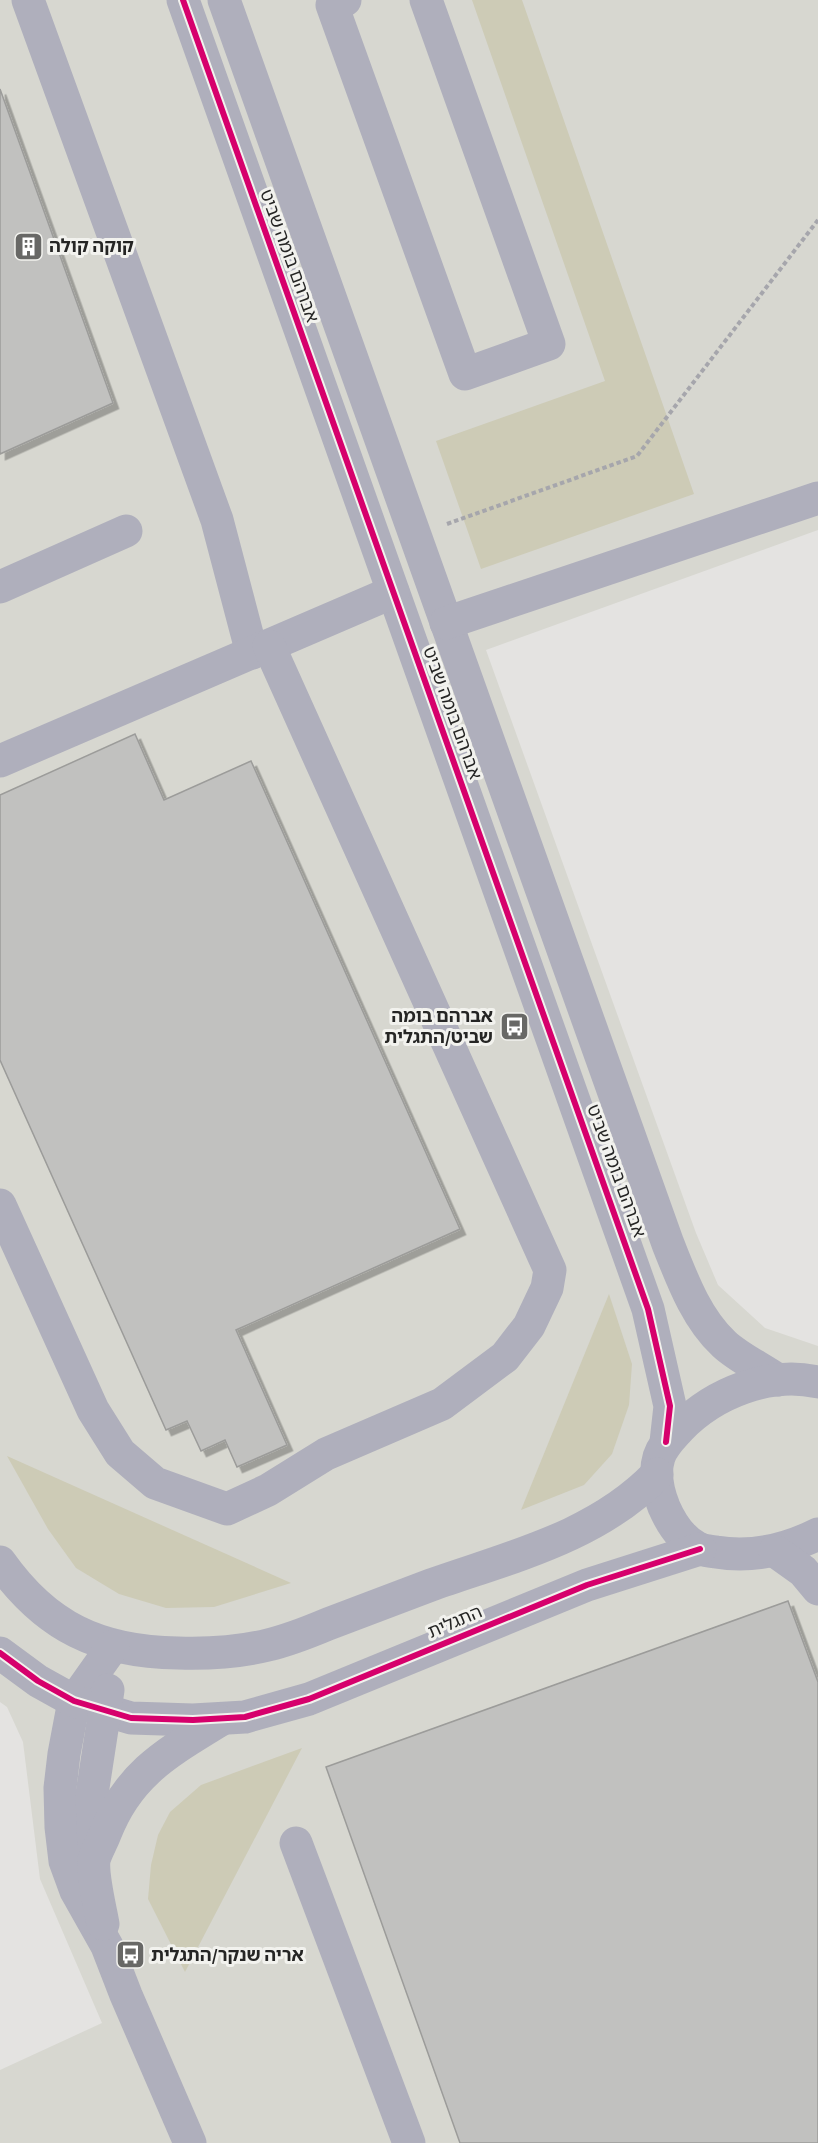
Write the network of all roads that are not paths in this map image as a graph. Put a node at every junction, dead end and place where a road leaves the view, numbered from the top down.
1 (28, 0) edge
2 (183, 0) edge
3 (224, 0) edge
4 (345, 0) edge
5 (426, 0) edge
6 (818, 498) edge
7 (126, 531) dead end
8 (0, 587) edge
9 (393, 592) junction
10 (446, 623) junction
11 (260, 650) junction
12 (0, 761) edge
13 (0, 1205) edge
14 (778, 1380) junction
15 (818, 1382) edge
16 (666, 1442) junction
17 (657, 1474) junction
18 (818, 1534) edge
19 (700, 1549) junction
20 (775, 1551) junction
21 (0, 1562) edge
22 (818, 1589) edge
23 (113, 1646) junction
24 (0, 1653) edge
25 (75, 1701) junction
26 (105, 1711) junction
27 (221, 1720) junction
28 (296, 1843) dead end
29 (94, 1860) junction
30 (107, 1946) junction
31 (190, 2143) edge
32 (409, 2143) edge

1 - 11 street
2 - 9 street, אברהם בומה שביט
3 - 10 street, אברהם בומה שביט
4 - 5 street
6 - 10 street
7 - 8 street
9 - 11 street
9 - 16 street, אברהם בומה שביט
10 - 14 street, אברהם בומה שביט
11 - 12 street
11 - 13 street
14 - 15 street
14 - 16 street
16 - 17 street, אברהם בומה שביט
17 - 19 street
17 - 23 street
18 - 20 street
19 - 20 street
19 - 27 street, התגלית
20 - 22 street
21 - 23 street
23 - 25 street
23 - 26 street
24 - 25 street
25 - 26 street
25 - 30 street
26 - 27 street
26 - 29 street
27 - 29 street
28 - 32 street
29 - 30 street
30 - 31 street

